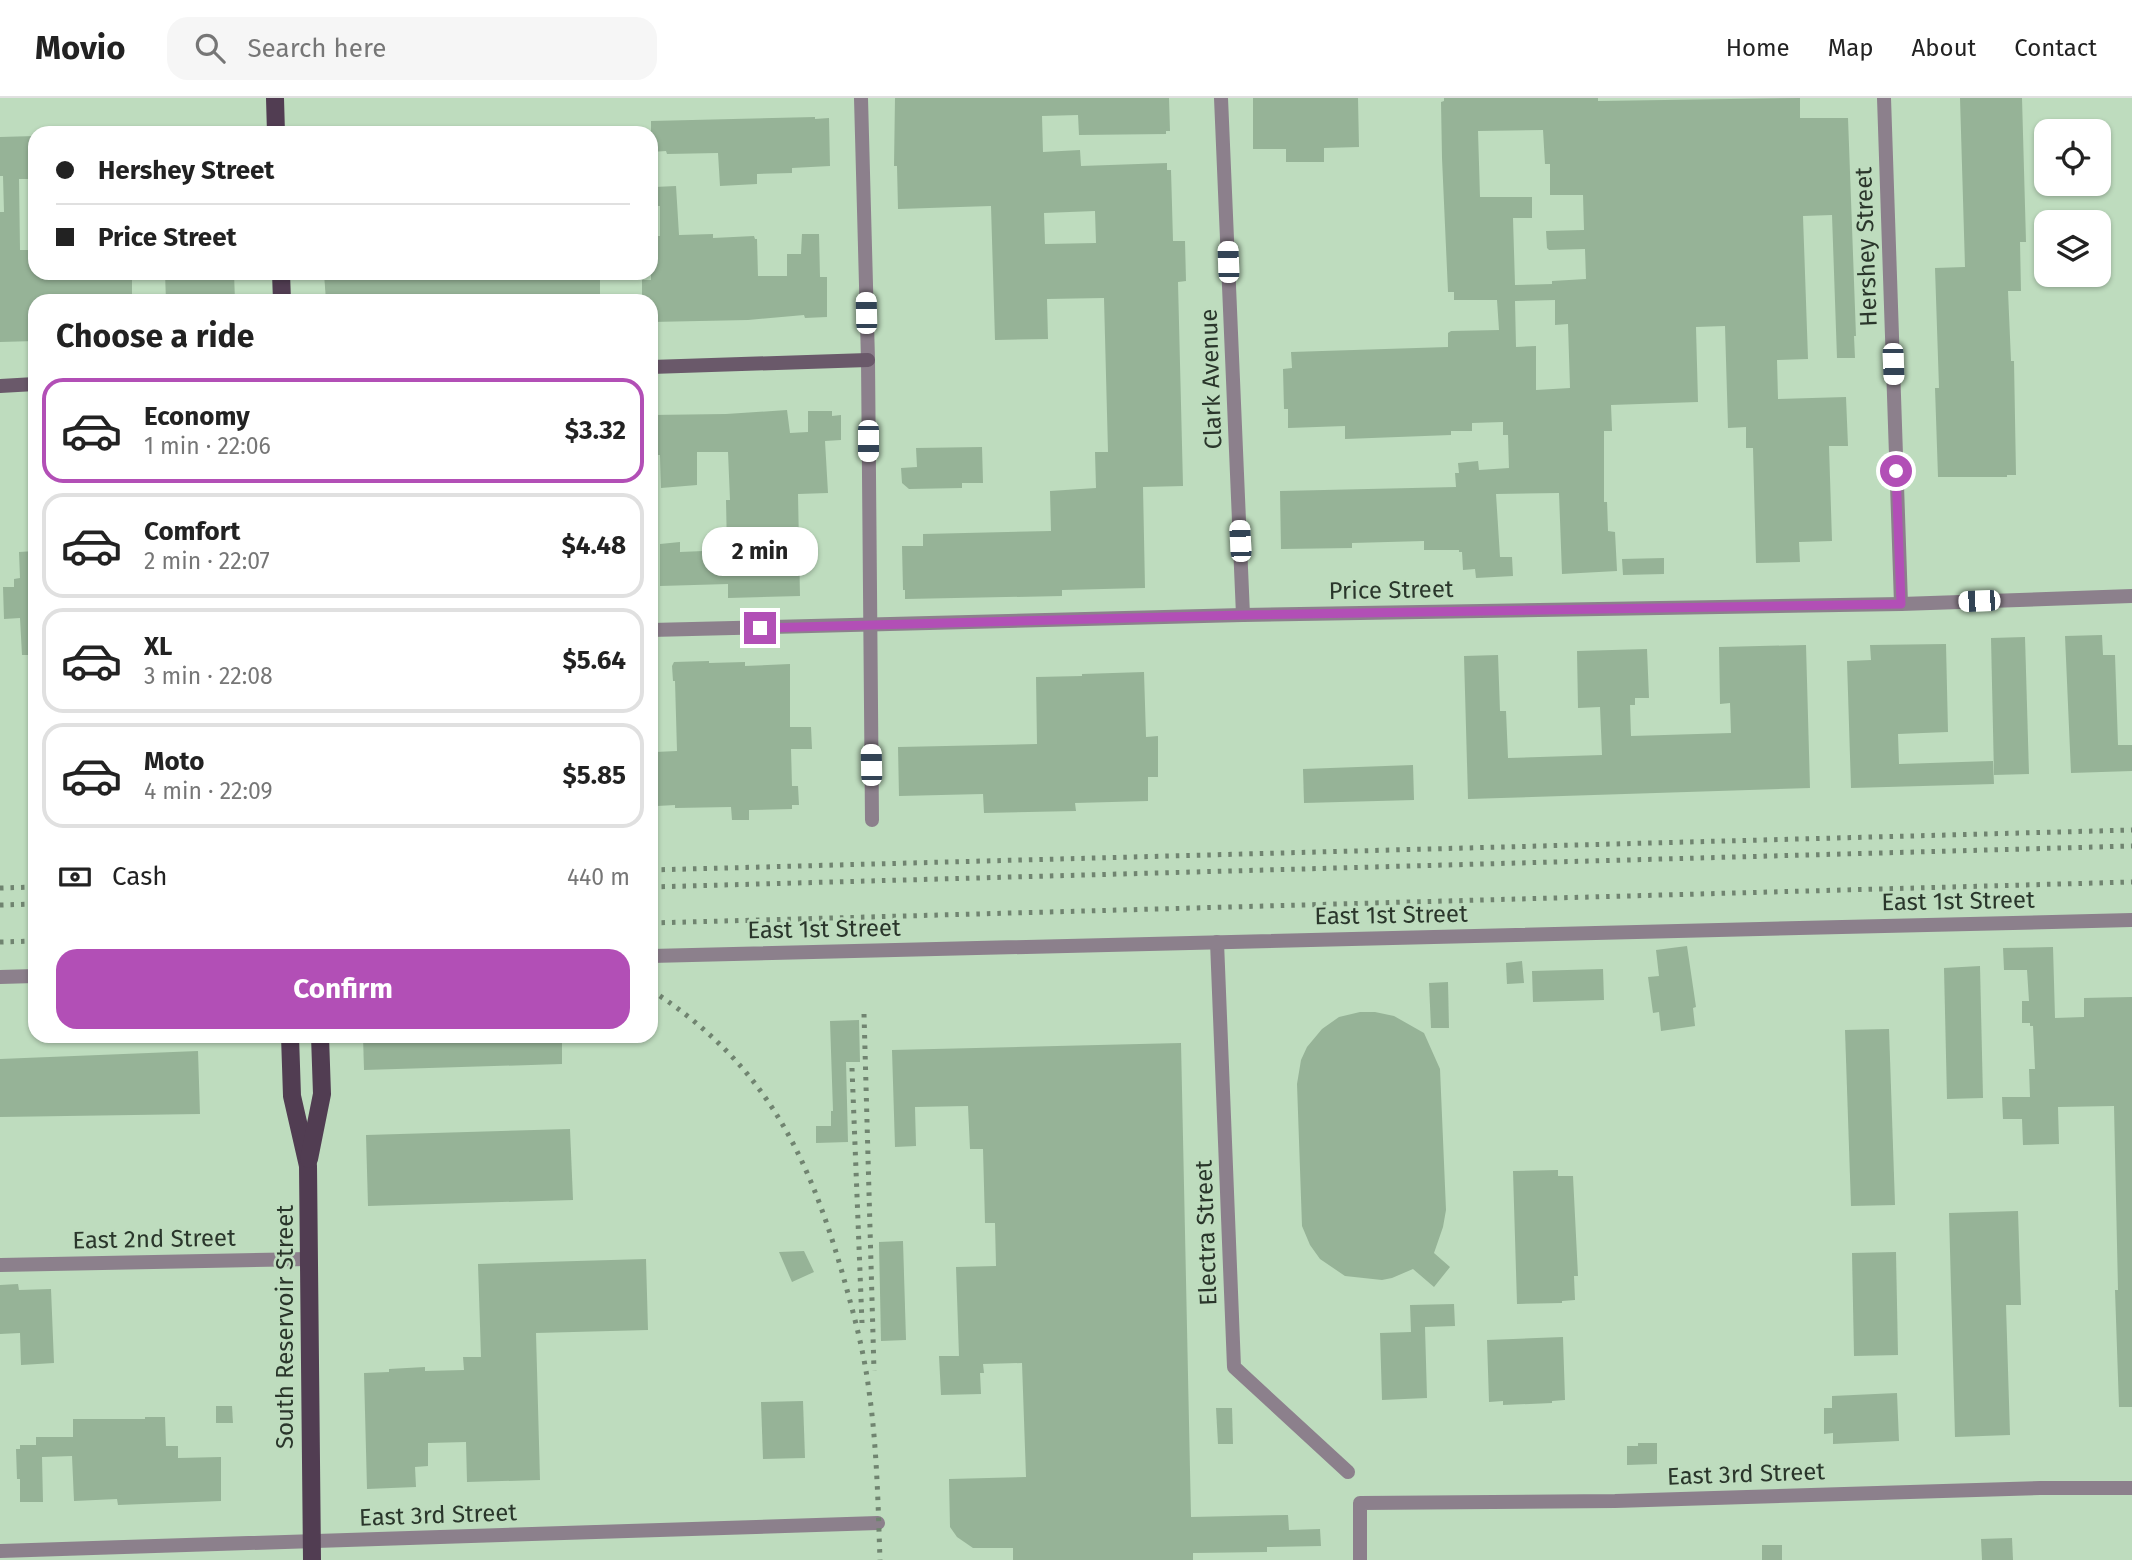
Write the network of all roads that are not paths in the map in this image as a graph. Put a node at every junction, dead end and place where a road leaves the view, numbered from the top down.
1 (275, 98) edge
2 (861, 98) edge
3 (1222, 98) edge
4 (1884, 98) edge
5 (276, 126) edge
6 (868, 360) junction
7 (658, 367) edge
8 (28, 384) edge
9 (0, 386) edge
10 (2132, 596) edge
11 (1901, 604) junction
12 (1243, 615) junction
13 (870, 626) junction
14 (658, 630) edge
15 (872, 820) dead end
16 (2132, 920) edge
17 (1217, 942) junction
18 (658, 956) edge
19 (28, 976) edge
20 (0, 977) edge
21 (290, 1043) edge
22 (320, 1043) edge
23 (308, 1166) junction
24 (309, 1259) junction
25 (0, 1265) edge
26 (1348, 1472) dead end
27 (2132, 1488) edge
28 (878, 1523) dead end
29 (0, 1551) edge
30 (311, 1551) edge
31 (1360, 1560) edge

1 - 5 main road
2 - 6 street
3 - 12 street, Clark Avenue
4 - 11 street, Hershey Street
6 - 7 street
6 - 13 street
8 - 9 street
10 - 11 street, Price Street
11 - 12 street, Price Street
12 - 13 street, Price Street
13 - 14 street, Price Street
13 - 15 street
16 - 17 street, East 1st Street
17 - 18 street, East 1st Street
17 - 26 street, Electra Street
19 - 20 street
21 - 23 main road, South Reservoir Street
22 - 23 main road
23 - 24 main road, South Reservoir Street
24 - 25 street, East 2nd Street
24 - 30 main road, South Reservoir Street
27 - 31 street, East 3rd Street
28 - 30 street, East 3rd Street
29 - 30 street, East 3rd Street

